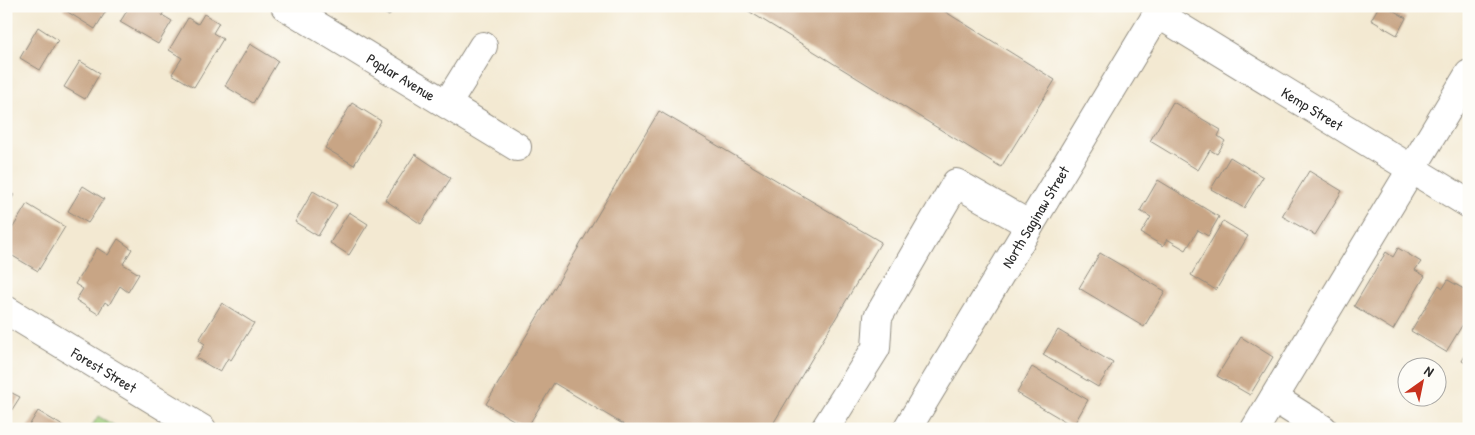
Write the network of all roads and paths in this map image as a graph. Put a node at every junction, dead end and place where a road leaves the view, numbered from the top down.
1 (285, 6) edge
2 (1160, 10) edge
3 (483, 46) dead end
4 (1469, 74) edge
5 (446, 104) junction
6 (517, 146) dead end
7 (1412, 169) junction
8 (1469, 204) edge
9 (1030, 225) junction
10 (6, 310) edge
11 (1274, 398) junction
12 (202, 429) edge
13 (825, 429) edge
14 (907, 429) edge
15 (1255, 429) edge
16 (1323, 429) edge

1 - 5 street, Poplar Avenue
2 - 7 street, Kemp Street
2 - 9 street, North Saginaw Street
3 - 5 street
4 - 7 street
5 - 6 street, Poplar Avenue
7 - 8 street, Kemp Street
7 - 11 street
9 - 13 street
9 - 14 street, North Saginaw Street
10 - 12 street, Forest Street
11 - 15 street
11 - 16 street

